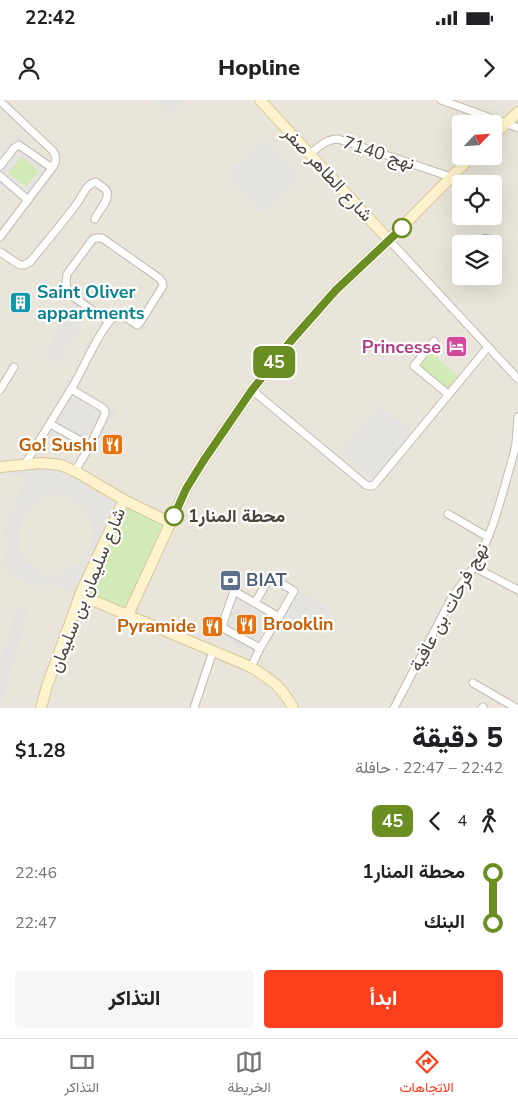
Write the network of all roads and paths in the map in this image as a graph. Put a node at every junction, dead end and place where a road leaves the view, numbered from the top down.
1 (260, 100) edge
2 (441, 100) edge
3 (0, 101) edge
4 (518, 112) edge
5 (506, 123) junction
6 (502, 127) edge
7 (518, 128) edge
8 (310, 154) junction
9 (463, 165) edge
10 (0, 166) edge
11 (52, 168) junction
12 (0, 176) edge
13 (451, 177) junction
14 (28, 200) junction
15 (94, 219) dead end
16 (0, 238) edge
17 (389, 240) junction
18 (0, 252) edge
19 (109, 322) junction
20 (434, 341) dead end
21 (488, 347) junction
22 (14, 367) dead end
23 (518, 379) edge
24 (71, 389) junction
25 (0, 390) edge
26 (252, 390) junction
27 (448, 394) junction
28 (518, 417) edge
29 (50, 424) junction
30 (90, 446) junction
31 (26, 464) junction
32 (0, 467) edge
33 (75, 472) junction
34 (124, 500) junction
35 (448, 514) dead end
36 (171, 523) junction
37 (488, 537) junction
38 (474, 567) junction
39 (518, 590) edge
40 (80, 596) junction
41 (255, 603) junction
42 (128, 615) junction
43 (279, 617) junction
44 (260, 648) junction
45 (213, 651) junction
46 (251, 667) junction
47 (473, 683) dead end
48 (41, 708) edge
49 (194, 708) edge
50 (293, 708) edge
51 (394, 708) edge
52 (516, 708) edge

1 - 8 street, شارع الطاهر صفر
2 - 5 street
3 - 11 street
4 - 5 street
5 - 6 street
5 - 7 street
8 - 13 street, نهج 7140
8 - 17 street, شارع الطاهر صفر
9 - 13 street
10 - 11 street
11 - 14 street
12 - 14 street
13 - 17 street
14 - 16 street
15 - 18 street
17 - 21 street, شارع الطاهر صفر
17 - 26 street
19 - 19 street
19 - 24 street
20 - 27 street
21 - 23 street, شارع الطاهر صفر
21 - 27 street
22 - 25 street
24 - 29 street
24 - 30 street
26 - 27 street
26 - 36 street
28 - 37 street, نهج فرحات بن عافية
29 - 30 street
29 - 31 street
30 - 33 street
31 - 32 street
31 - 33 street
33 - 34 street
34 - 36 street
34 - 40 street, شارع سليمان بن سليمان
35 - 37 street
36 - 42 street
37 - 38 street, نهج فرحات بن عافية
38 - 39 street
38 - 51 street, نهج فرحات بن عافية
40 - 42 street
40 - 48 street, شارع سليمان بن سليمان
41 - 43 street
41 - 43 street
41 - 44 street
42 - 45 street
43 - 44 street
44 - 46 street
45 - 46 street
45 - 49 street
46 - 50 street
47 - 52 street

